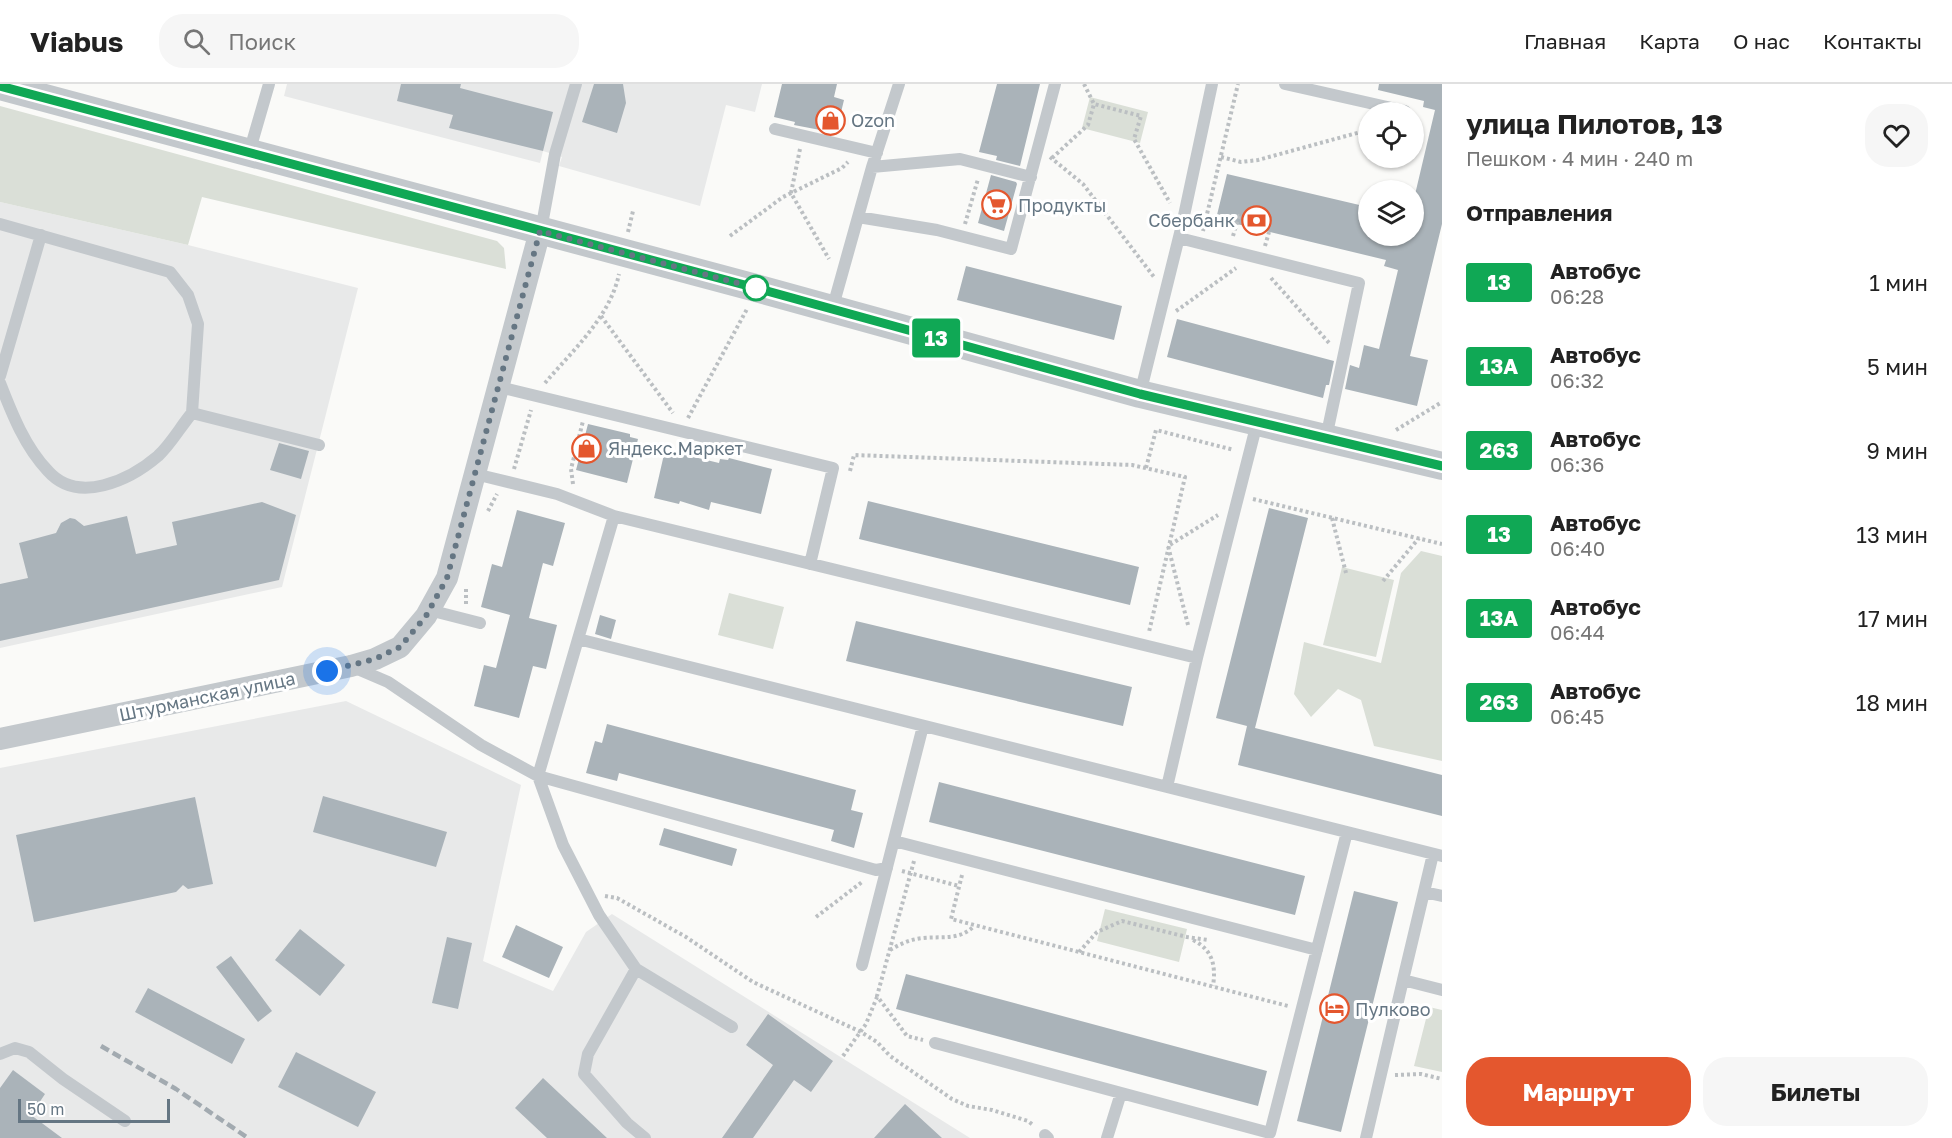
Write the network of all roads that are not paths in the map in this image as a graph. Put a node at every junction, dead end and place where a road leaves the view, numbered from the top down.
1 (269, 84) edge
2 (576, 84) edge
3 (899, 84) edge
4 (1055, 84) edge
5 (1212, 84) edge
6 (1286, 84) edge
7 (0, 86) edge
8 (1366, 102) edge
9 (775, 129) dead end
10 (249, 153) junction
11 (877, 153) junction
12 (872, 167) junction
13 (1031, 177) junction
14 (858, 217) junction
15 (0, 224) edge
16 (540, 231) junction
17 (42, 235) junction
18 (1179, 238) junction
19 (832, 310) junction
20 (0, 376) edge
21 (0, 383) edge
22 (499, 387) junction
23 (1140, 394) junction
24 (192, 413) junction
25 (1257, 423) junction
26 (1326, 439) junction
27 (319, 444) dead end
28 (1442, 466) edge
29 (476, 474) junction
30 (614, 516) junction
31 (810, 564) junction
32 (429, 610) junction
33 (475, 622) road end
34 (578, 639) junction
35 (1197, 658) junction
36 (351, 666) junction
37 (923, 726) junction
38 (0, 738) edge
39 (538, 776) junction
40 (1167, 787) junction
41 (1347, 832) junction
42 (894, 841) junction
43 (1438, 855) edge
44 (882, 869) junction
45 (1424, 892) junction
46 (1442, 896) edge
47 (1317, 950) junction
48 (862, 965) dead end
49 (636, 969) junction
50 (1403, 980) junction
51 (1442, 990) edge
52 (732, 1027) dead end
53 (935, 1043) road end
54 (0, 1054) edge
55 (1121, 1093) junction
56 (125, 1121) dead end
57 (645, 1138) edge
58 (1107, 1138) edge
59 (1366, 1138) edge

1 - 10 lane
2 - 16 lane
3 - 11 lane
4 - 13 lane
5 - 18 lane
6 - 8 lane
7 - 10 street
9 - 11 lane
10 - 16 street
11 - 12 lane
12 - 13 lane
12 - 14 lane
13 - 14 lane
14 - 19 lane
15 - 17 lane
16 - 19 street
16 - 22 street, Штурманская улица
17 - 20 lane
17 - 24 lane
18 - 23 lane
18 - 26 lane
19 - 23 street
21 - 24 lane
22 - 29 street, Штурманская улица
22 - 31 lane
23 - 25 street
24 - 27 lane
25 - 26 street
25 - 35 lane
26 - 28 street
29 - 30 lane
29 - 32 street, Штурманская улица
30 - 31 lane
30 - 34 lane
31 - 35 lane
32 - 33 lane
32 - 36 street, Штурманская улица
34 - 37 lane
34 - 39 lane
35 - 40 lane
36 - 38 street, Штурманская улица
36 - 39 lane
37 - 40 lane
37 - 42 lane
39 - 44 lane
39 - 49 lane
40 - 41 lane
41 - 43 lane
41 - 47 lane
42 - 44 lane
42 - 47 lane
43 - 45 lane
44 - 48 lane
45 - 46 lane
45 - 50 lane
47 - 55 lane
49 - 52 lane
49 - 57 lane
50 - 51 lane
50 - 59 lane
53 - 55 lane
54 - 56 lane
55 - 58 lane

